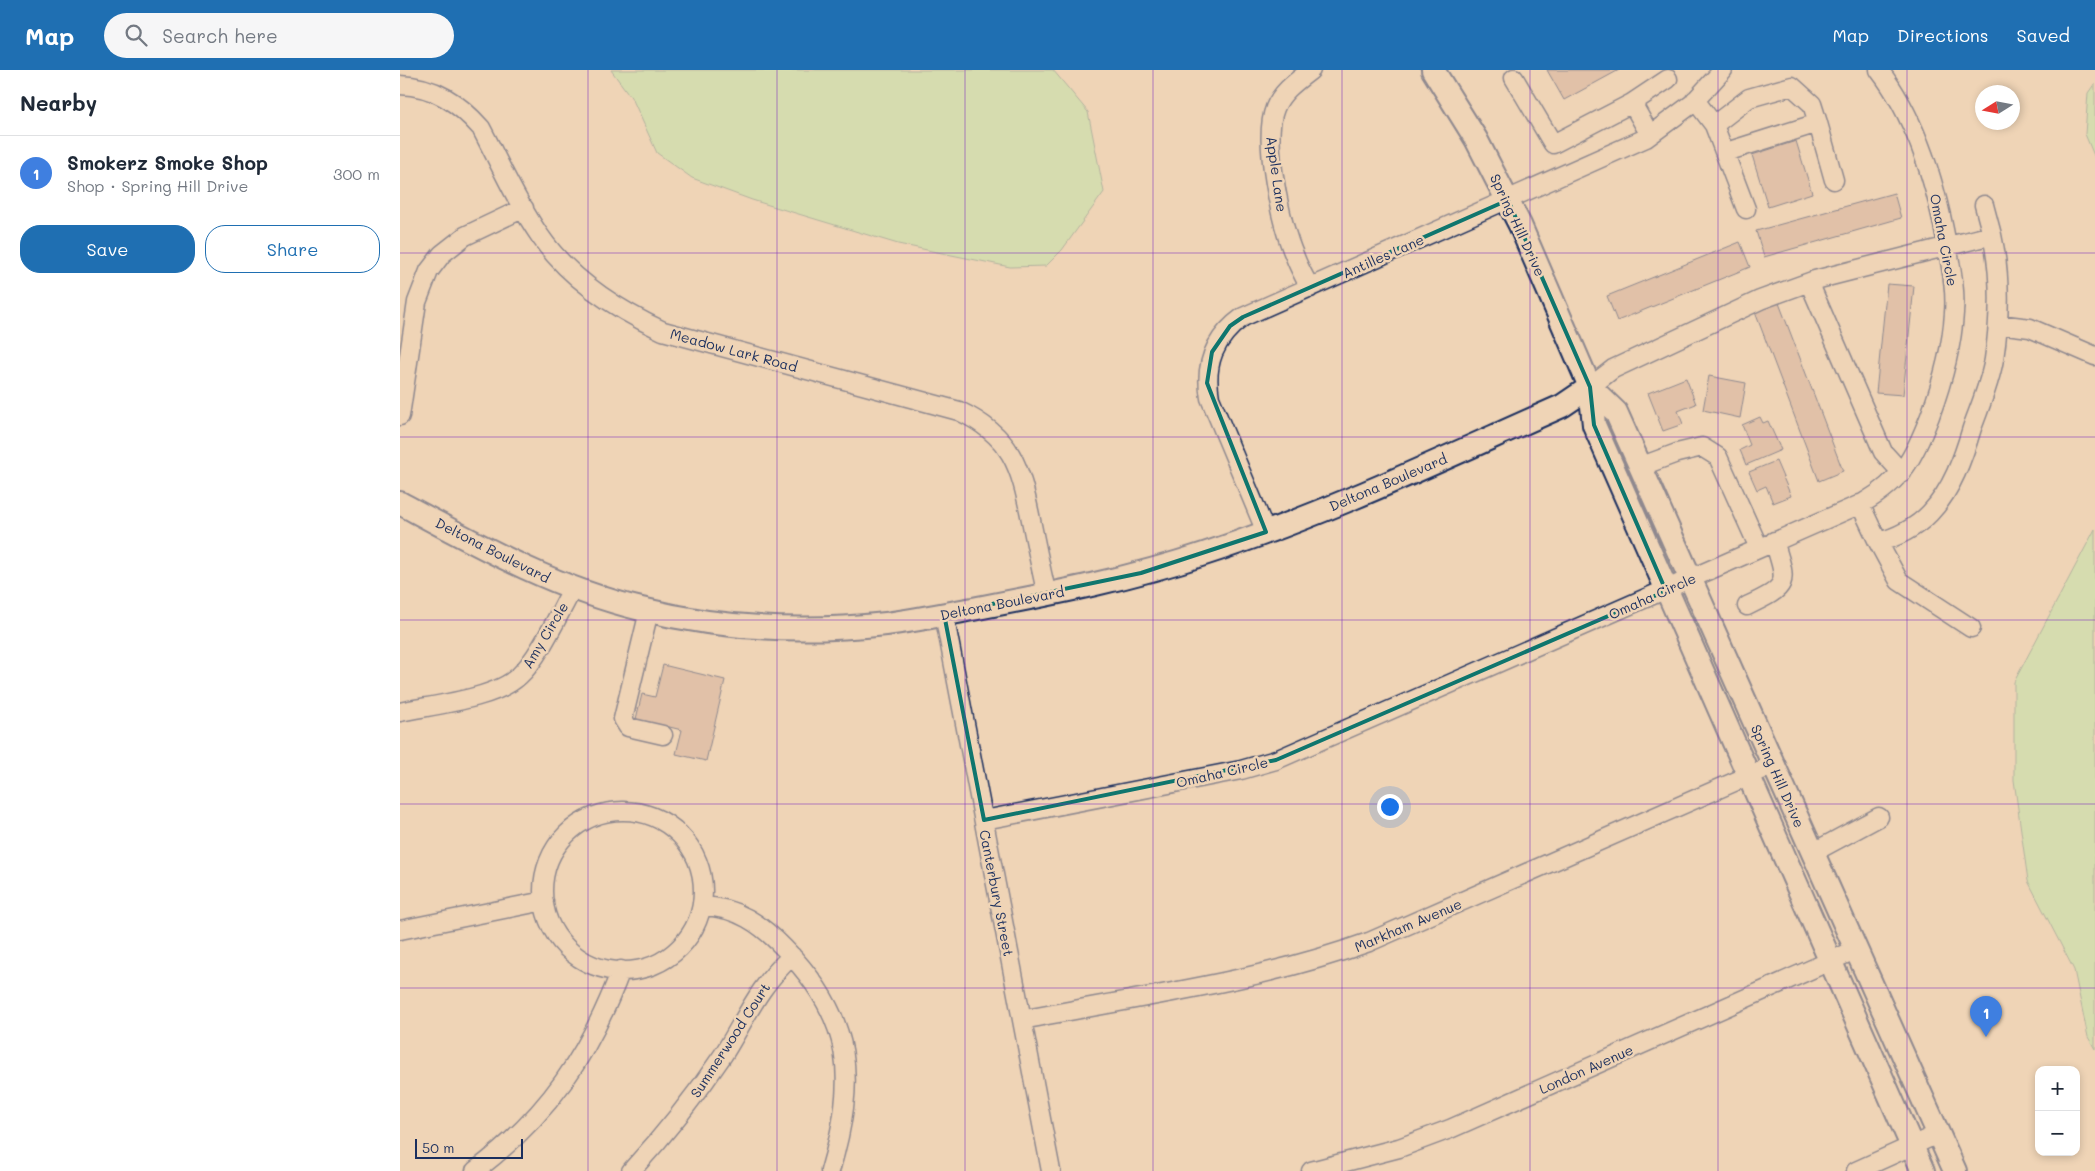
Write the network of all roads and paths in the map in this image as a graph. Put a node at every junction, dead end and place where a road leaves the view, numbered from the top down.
1 (1311, 70) edge
2 (1433, 70) edge
3 (1722, 70) edge
4 (1879, 70) edge
5 (1514, 78) dead end
6 (1668, 79) dead end
7 (400, 85) edge
8 (1696, 100) junction
9 (1632, 103) junction
10 (1818, 123) junction
11 (1714, 125) junction
12 (1650, 135) junction
13 (1726, 152) junction
14 (1834, 180) dead end
15 (1508, 200) junction
16 (1984, 206) dead end
17 (524, 208) junction
18 (1746, 209) dead end
19 (1992, 235) junction
20 (1946, 245) junction
21 (1815, 280) junction
22 (1310, 288) junction
23 (1998, 324) junction
24 (2095, 356) edge
25 (1590, 387) junction
26 (400, 416) edge
27 (1639, 467) junction
28 (1902, 473) junction
29 (400, 503) edge
30 (1860, 504) junction
31 (1266, 532) junction
32 (1878, 542) junction
33 (1766, 545) junction
34 (1690, 579) junction
35 (573, 588) junction
36 (1666, 591) junction
37 (1046, 595) junction
38 (1747, 606) dead end
39 (650, 611) junction
40 (944, 614) junction
41 (1971, 628) dead end
42 (400, 712) edge
43 (663, 736) dead end
44 (1773, 765) junction
45 (1747, 776) junction
46 (1879, 817) dead end
47 (984, 820) junction
48 (1812, 852) junction
49 (544, 901) junction
50 (702, 906) junction
51 (400, 930) edge
52 (1855, 950) junction
53 (792, 956) junction
54 (1829, 961) junction
55 (620, 970) junction
56 (1022, 1020) junction
57 (1938, 1134) junction
58 (1911, 1146) junction
59 (475, 1171) edge
60 (631, 1171) edge
61 (830, 1171) edge
62 (1051, 1171) edge
63 (1311, 1171) edge
64 (1856, 1171) edge
65 (1922, 1171) edge
66 (1955, 1171) edge

1 - 22 street, Apple Lane
2 - 15 main road, Spring Hill Drive
3 - 8 street, Antilles Lane
4 - 20 street, Omaha Circle
5 - 9 street
6 - 9 street
7 - 17 street, Meadow Lark Road
8 - 11 street
8 - 12 street, Antilles Lane
9 - 12 street
10 - 11 street
10 - 13 street
10 - 14 street
11 - 13 street
12 - 15 street, Antilles Lane
13 - 18 street
15 - 22 street, Antilles Lane
15 - 25 main road, Spring Hill Drive
16 - 19 street
17 - 26 street
17 - 37 street, Meadow Lark Road
19 - 20 street
19 - 23 street
20 - 21 street
20 - 28 street, Omaha Circle
21 - 25 street
21 - 28 street
22 - 31 street, Antilles Lane
23 - 24 street
23 - 32 street
25 - 27 main road, Spring Hill Drive
25 - 31 main road, Deltona Boulevard
25 - 36 main road, Spring Hill Drive
27 - 33 street
27 - 34 main road, Spring Hill Drive
28 - 30 street, Omaha Circle
29 - 35 main road, Deltona Boulevard
30 - 32 street
30 - 33 street, Omaha Circle
31 - 37 main road, Deltona Boulevard
32 - 41 street
33 - 34 street, Omaha Circle
33 - 38 street
34 - 36 street, Omaha Circle
34 - 44 main road, Spring Hill Drive
35 - 39 main road, Deltona Boulevard
35 - 42 street, Amy Circle
36 - 45 main road, Spring Hill Drive
36 - 47 street, Omaha Circle
37 - 40 main road, Deltona Boulevard
39 - 40 main road, Deltona Boulevard
39 - 43 street
40 - 47 street, Canterbury Street
44 - 45 street, Markham Avenue
44 - 48 main road, Spring Hill Drive
45 - 54 main road, Spring Hill Drive
45 - 56 street, Markham Avenue
46 - 48 street
47 - 56 street, Canterbury Street
48 - 52 main road, Spring Hill Drive
49 - 50 street
49 - 51 street
49 - 55 street
50 - 53 street
50 - 55 street
52 - 54 street, London Avenue
52 - 57 main road, Spring Hill Drive
53 - 60 street, Summerwood Court
53 - 61 street
54 - 58 main road, Spring Hill Drive
54 - 63 street, London Avenue
55 - 59 street
56 - 62 street, Canterbury Street
57 - 58 street
57 - 66 main road, Spring Hill Drive
58 - 64 street
58 - 65 main road, Spring Hill Drive

